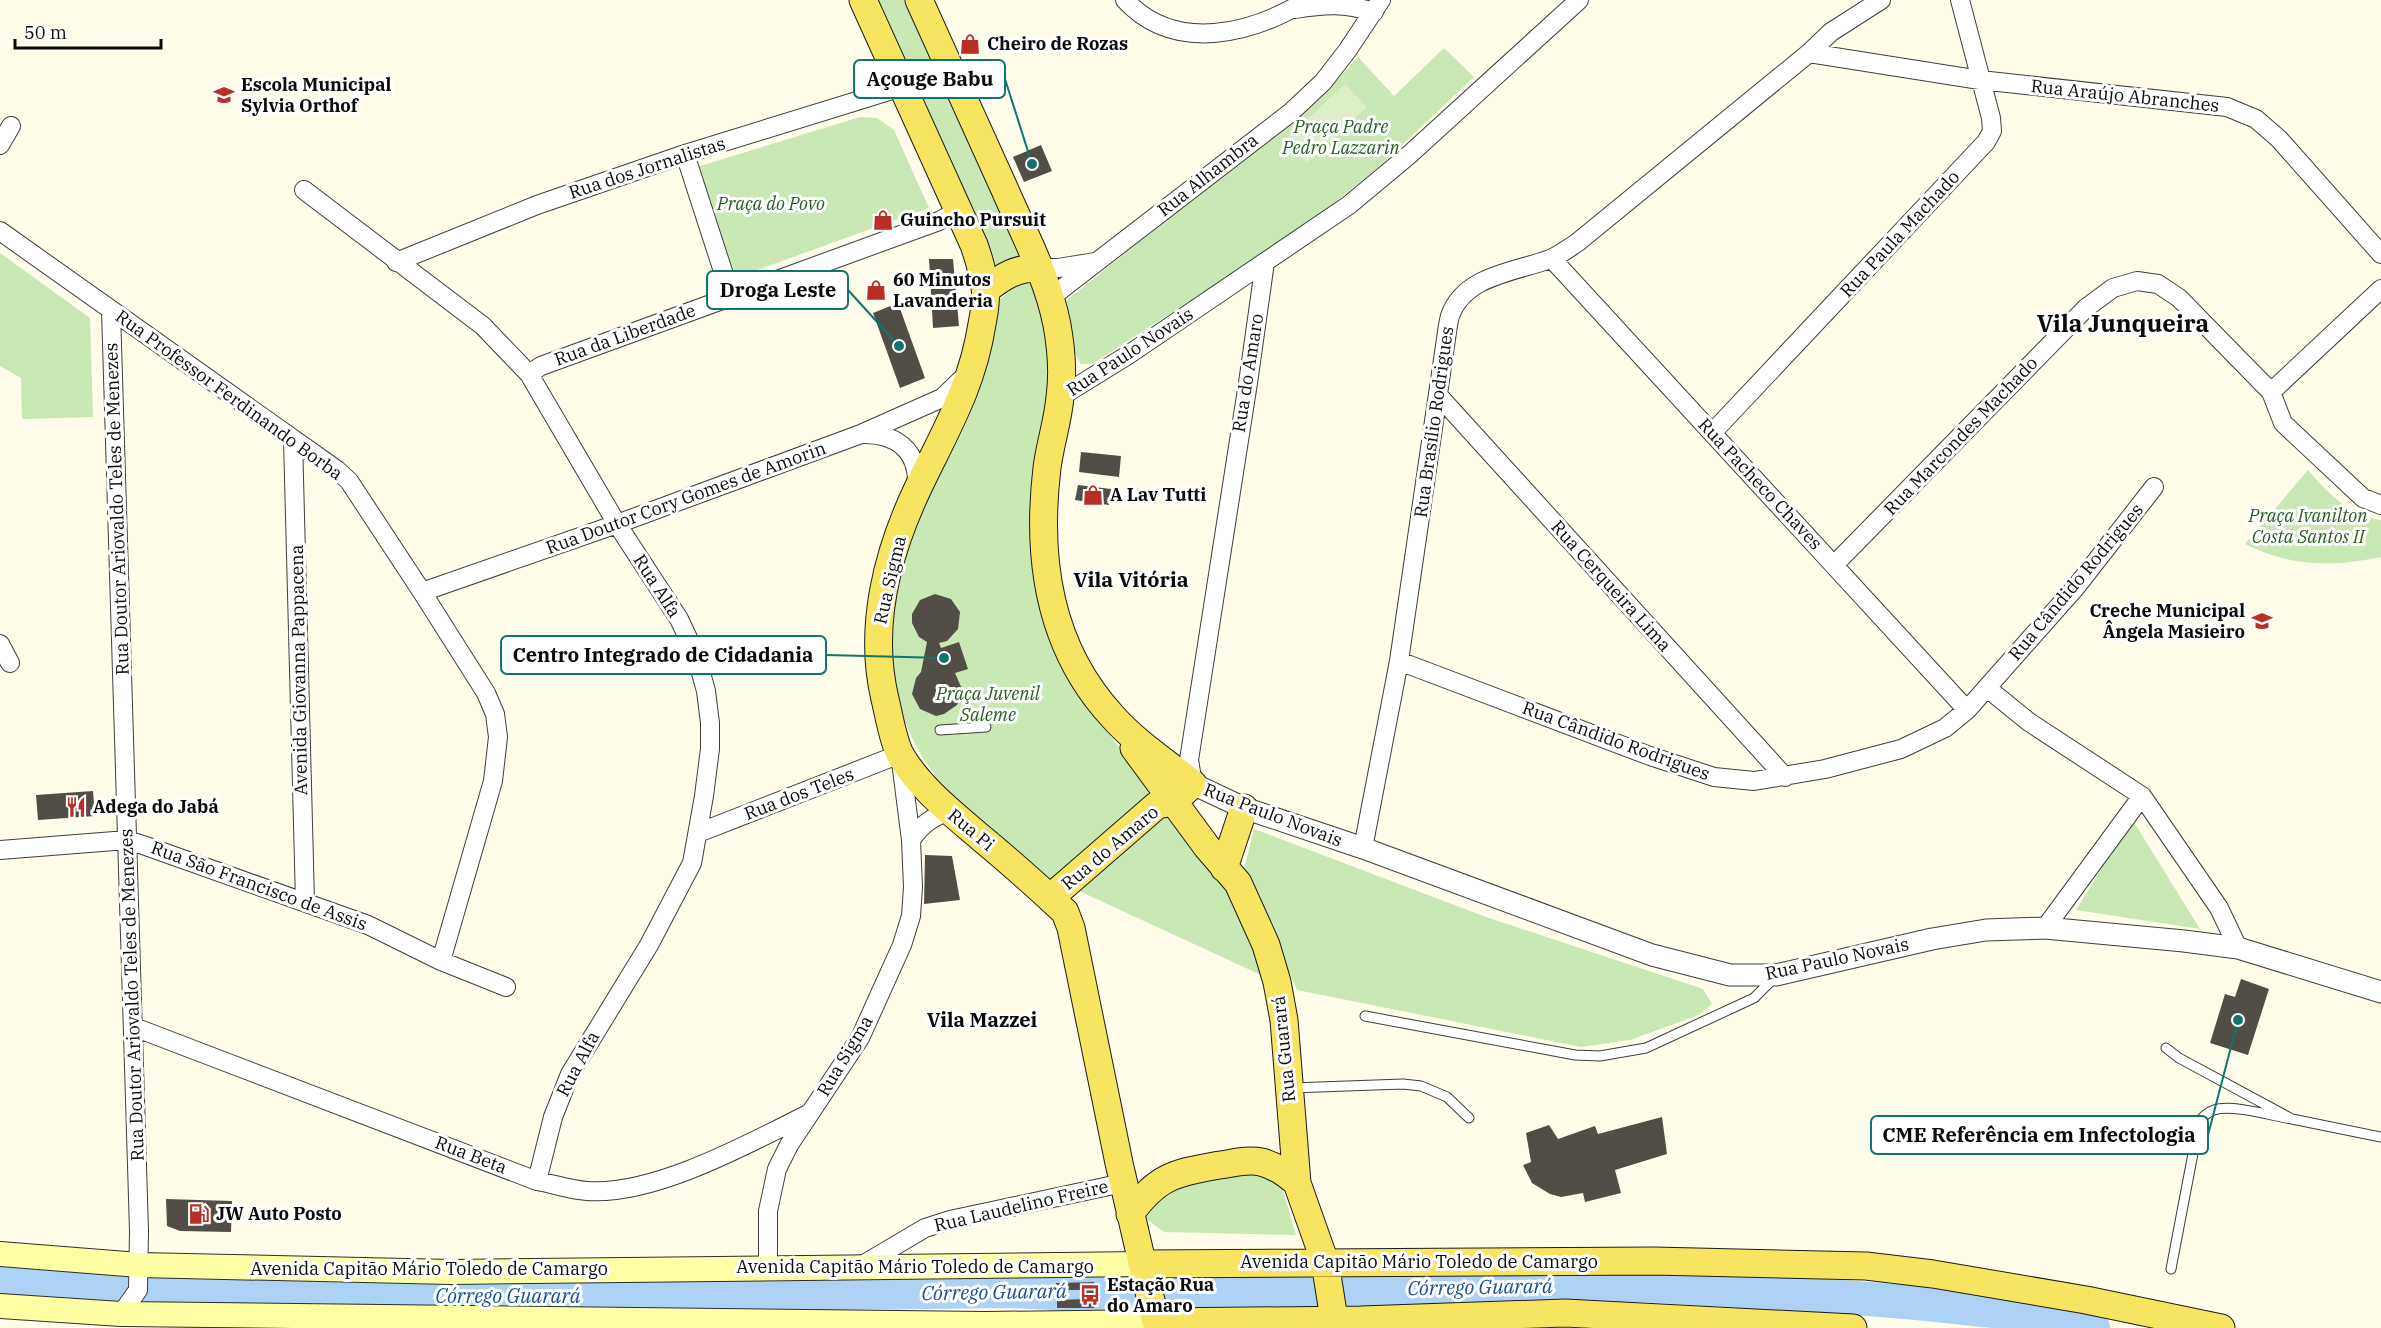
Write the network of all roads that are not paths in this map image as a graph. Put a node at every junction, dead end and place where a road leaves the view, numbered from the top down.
1 (863, 0) edge
2 (919, 0) edge
3 (1125, 0) edge
4 (1307, 0) edge
5 (1579, 0) edge
6 (1881, 0) edge
7 (1960, 0) edge
8 (1378, 6) edge
9 (1291, 10) junction
10 (1809, 53) junction
11 (1980, 80) junction
12 (902, 87) junction
13 (11, 126) dead end
14 (0, 145) edge
15 (685, 154) junction
16 (304, 190) dead end
17 (958, 211) junction
18 (0, 231) edge
19 (2381, 254) edge
20 (1552, 258) junction
21 (1097, 261) junction
22 (396, 262) junction
23 (1264, 262) junction
24 (1039, 268) junction
25 (2381, 289) edge
26 (986, 290) junction
27 (731, 296) junction
28 (1050, 298) junction
29 (111, 311) junction
30 (973, 367) junction
31 (529, 374) junction
32 (2271, 392) junction
33 (1438, 395) junction
34 (1060, 397) junction
35 (1712, 433) junction
36 (861, 434) junction
37 (293, 439) junction
38 (2154, 487) dead end
39 (917, 490) junction
40 (2381, 505) edge
41 (617, 524) junction
42 (1834, 566) junction
43 (422, 592) junction
44 (0, 644) edge
45 (1399, 661) junction
46 (10, 663) dead end
47 (1987, 688) junction
48 (1967, 710) junction
49 (1111, 715) joint
50 (986, 727) dead end
51 (940, 730) dead end
52 (900, 754) junction
53 (1785, 777) junction
54 (1183, 793) junction
55 (2142, 796) junction
56 (1244, 808) junction
57 (950, 812) junction
58 (698, 833) junction
59 (127, 840) junction
60 (911, 840) junction
61 (1362, 848) junction
62 (0, 850) edge
63 (1224, 868) junction
64 (1050, 898) junction
65 (305, 901) junction
66 (2045, 928) junction
67 (2238, 948) junction
68 (441, 961) junction
69 (1776, 975) junction
70 (506, 987) dead end
71 (2381, 992) edge
72 (1365, 1016) dead end
73 (134, 1027) junction
74 (2166, 1048) dead end
75 (1288, 1089) junction
76 (811, 1113) junction
77 (1469, 1118) dead end
78 (2292, 1119) junction
79 (2381, 1137) edge
80 (537, 1181) junction
81 (1124, 1183) junction
82 (1297, 1183) junction
83 (1130, 1214) junction
84 (0, 1254) edge
85 (768, 1267) junction
86 (858, 1267) junction
87 (139, 1269) junction
88 (2171, 1269) dead end
89 (1331, 1298) edge
90 (1151, 1300) edge
91 (0, 1306) edge
92 (126, 1307) junction
93 (204, 1322) edge
94 (1853, 1328) edge
95 (2221, 1328) edge

1 - 12 main road, Rua Sigma
2 - 24 main road
3 - 9 street
4 - 9 street
5 - 23 street, Rua Paulo Novais
6 - 10 street, Rua Brasílio Rodrigues
7 - 11 street, Rua Paula Machado
8 - 9 street
8 - 21 street, Rua Alhambra
10 - 11 street, Rua Araújo Abranches
10 - 20 street, Rua Brasílio Rodrigues
11 - 19 street, Rua Araújo Abranches
11 - 35 street, Rua Paula Machado
12 - 15 street, Rua dos Jornalistas
12 - 17 main road, Rua Sigma
13 - 14 street
15 - 22 street, Rua dos Jornalistas
15 - 27 street
16 - 22 street, Rua Alfa
17 - 26 main road, Rua Sigma
17 - 27 street, Rua da Liberdade
18 - 29 street, Rua Professor Ferdinando Borba
20 - 33 street, Rua Brasílio Rodrigues
20 - 35 street, Rua Pacheco Chaves
21 - 24 street, Rua Alhambra
21 - 28 street, Rua Alhambra
22 - 31 street, Rua Alfa
23 - 34 street, Rua Paulo Novais
23 - 54 street, Rua do Amaro
24 - 26 main road
24 - 28 main road
25 - 32 street
26 - 30 main road, Rua Sigma
27 - 31 street, Rua da Liberdade
28 - 34 main road
29 - 37 street, Rua Professor Ferdinando Borba
29 - 59 street, Rua Doutor Ariovaldo Teles de Menezes
30 - 36 street
30 - 39 main road, Rua Sigma
31 - 41 street, Rua Alfa
32 - 40 street, Rua Marcondes Machado
32 - 42 street, Rua Marcondes Machado
33 - 45 street, Rua Brasílio Rodrigues
33 - 53 street, Rua Cerqueira Lima
34 - 49 main road, Rua Paulo Novais
35 - 42 street, Rua Pacheco Chaves
36 - 39 street, Rua Doutor Cory Gomes de Amorin
36 - 41 street, Rua Doutor Cory Gomes de Amorin
37 - 43 street, Rua Professor Ferdinando Borba
37 - 65 street, Avenida Giovanna Pappacena
38 - 47 street, Rua Cândido Rodrigues
39 - 52 main road, Rua Sigma
41 - 43 street, Rua Doutor Cory Gomes de Amorin
41 - 58 street, Rua Alfa
42 - 48 street, Rua Pacheco Chaves
43 - 68 street, Rua Professor Ferdinando Borba
44 - 46 street
45 - 53 street, Rua Cândido Rodrigues
45 - 61 street, Rua Brasílio Rodrigues
47 - 48 street, Rua Cândido Rodrigues
47 - 55 street
48 - 53 street, Rua Cândido Rodrigues
49 - 54 main road, Rua Guarará
50 - 51 lane
52 - 57 main road, Rua Pi
52 - 58 street, Rua dos Teles
52 - 60 street, Rua Sigma
54 - 56 street, Rua Paulo Novais
54 - 63 main road, Rua Guarará
54 - 64 main road, Rua do Amaro
55 - 66 street
55 - 67 street
56 - 61 street, Rua Paulo Novais
56 - 63 main road
57 - 60 street
57 - 64 main road, Rua Pi
58 - 80 street, Rua Alfa
59 - 62 street, Rua São Francisco de Assis
59 - 65 street, Rua São Francisco de Assis
59 - 73 street, Rua Doutor Ariovaldo Teles de Menezes
60 - 76 street, Rua Sigma
61 - 69 street, Rua Paulo Novais
63 - 75 main road, Rua Guarará
64 - 81 main road, Rua do Amaro
65 - 68 street, Rua São Francisco de Assis
66 - 67 street, Rua Paulo Novais
66 - 69 street, Rua Paulo Novais
67 - 71 street, Rua Paulo Novais
68 - 70 street, Rua São Francisco de Assis
69 - 72 lane
73 - 80 street, Rua Beta
73 - 87 street, Rua Doutor Ariovaldo Teles de Menezes
74 - 78 lane
75 - 77 lane
75 - 82 main road, Rua Guarará
76 - 80 street, Rua Beta
76 - 85 street, Rua Sigma
78 - 79 lane
78 - 88 lane
81 - 83 main road, Rua do Amaro
81 - 86 street, Rua Laudelino Freire
82 - 83 main road
82 - 89 main road, Rua Guarará
83 - 90 main road, Rua do Amaro
84 - 87 main road, Avenida Capitão Mário Toledo de Camargo
85 - 86 main road, Avenida Capitão Mário Toledo de Camargo
85 - 87 main road, Avenida Capitão Mário Toledo de Camargo
86 - 90 main road, Avenida Capitão Mário Toledo de Camargo
87 - 92 street, Rua Doutor Ariovaldo Teles de Menezes
89 - 90 main road, Avenida Capitão Mário Toledo de Camargo
89 - 90 main road, Avenida Capitão Mário Toledo de Camargo
89 - 94 main road, Avenida Capitão Mário Toledo de Camargo
89 - 95 main road, Avenida Capitão Mário Toledo de Camargo
90 - 93 main road, Avenida Capitão Mário Toledo de Camargo
91 - 92 main road, Avenida Capitão Mário Toledo de Camargo
92 - 93 main road, Avenida Capitão Mário Toledo de Camargo

